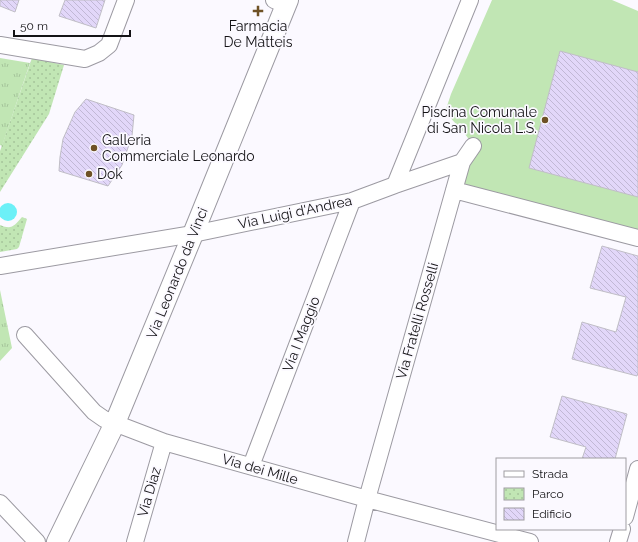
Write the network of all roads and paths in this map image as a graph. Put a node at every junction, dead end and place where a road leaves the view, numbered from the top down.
1 (126, 0) edge
2 (470, 0) edge
3 (282, 2) edge
4 (0, 45) edge
5 (473, 146) dead end
6 (462, 162) junction
7 (395, 185) junction
8 (454, 190) junction
9 (352, 201) junction
10 (193, 234) junction
11 (638, 238) edge
12 (0, 266) edge
13 (25, 335) dead end
14 (115, 423) junction
15 (164, 442) junction
16 (251, 466) junction
17 (638, 469) edge
18 (367, 498) junction
19 (0, 503) edge
20 (626, 513) edge
21 (622, 530) edge
22 (37, 542) edge
23 (57, 542) edge
24 (135, 542) edge
25 (356, 542) edge
26 (530, 542) edge
27 (618, 542) edge

1 - 4 street
2 - 7 street
3 - 10 street, Via Leonardo da Vinci
5 - 6 street, Via Fratelli Rosselli
6 - 7 street, Via Luigi d'Andrea
6 - 8 street, Via Fratelli Rosselli
7 - 9 street, Via Luigi d'Andrea
8 - 11 street
8 - 18 street, Via Fratelli Rosselli
9 - 10 street, Via Luigi d'Andrea
9 - 16 street, Via I Maggio
10 - 12 street, Via Luigi d'Andrea
10 - 14 street, Via Leonardo da Vinci
13 - 14 street, Via dei Mille
14 - 15 street, Via dei Mille
14 - 23 street, Via Leonardo da Vinci
15 - 16 street, Via dei Mille
15 - 24 street, Via Diaz
16 - 18 street, Via dei Mille
17 - 20 street
18 - 25 street, Via Fratelli Rosselli
18 - 26 street, Via dei Mille
19 - 22 street
21 - 27 street

